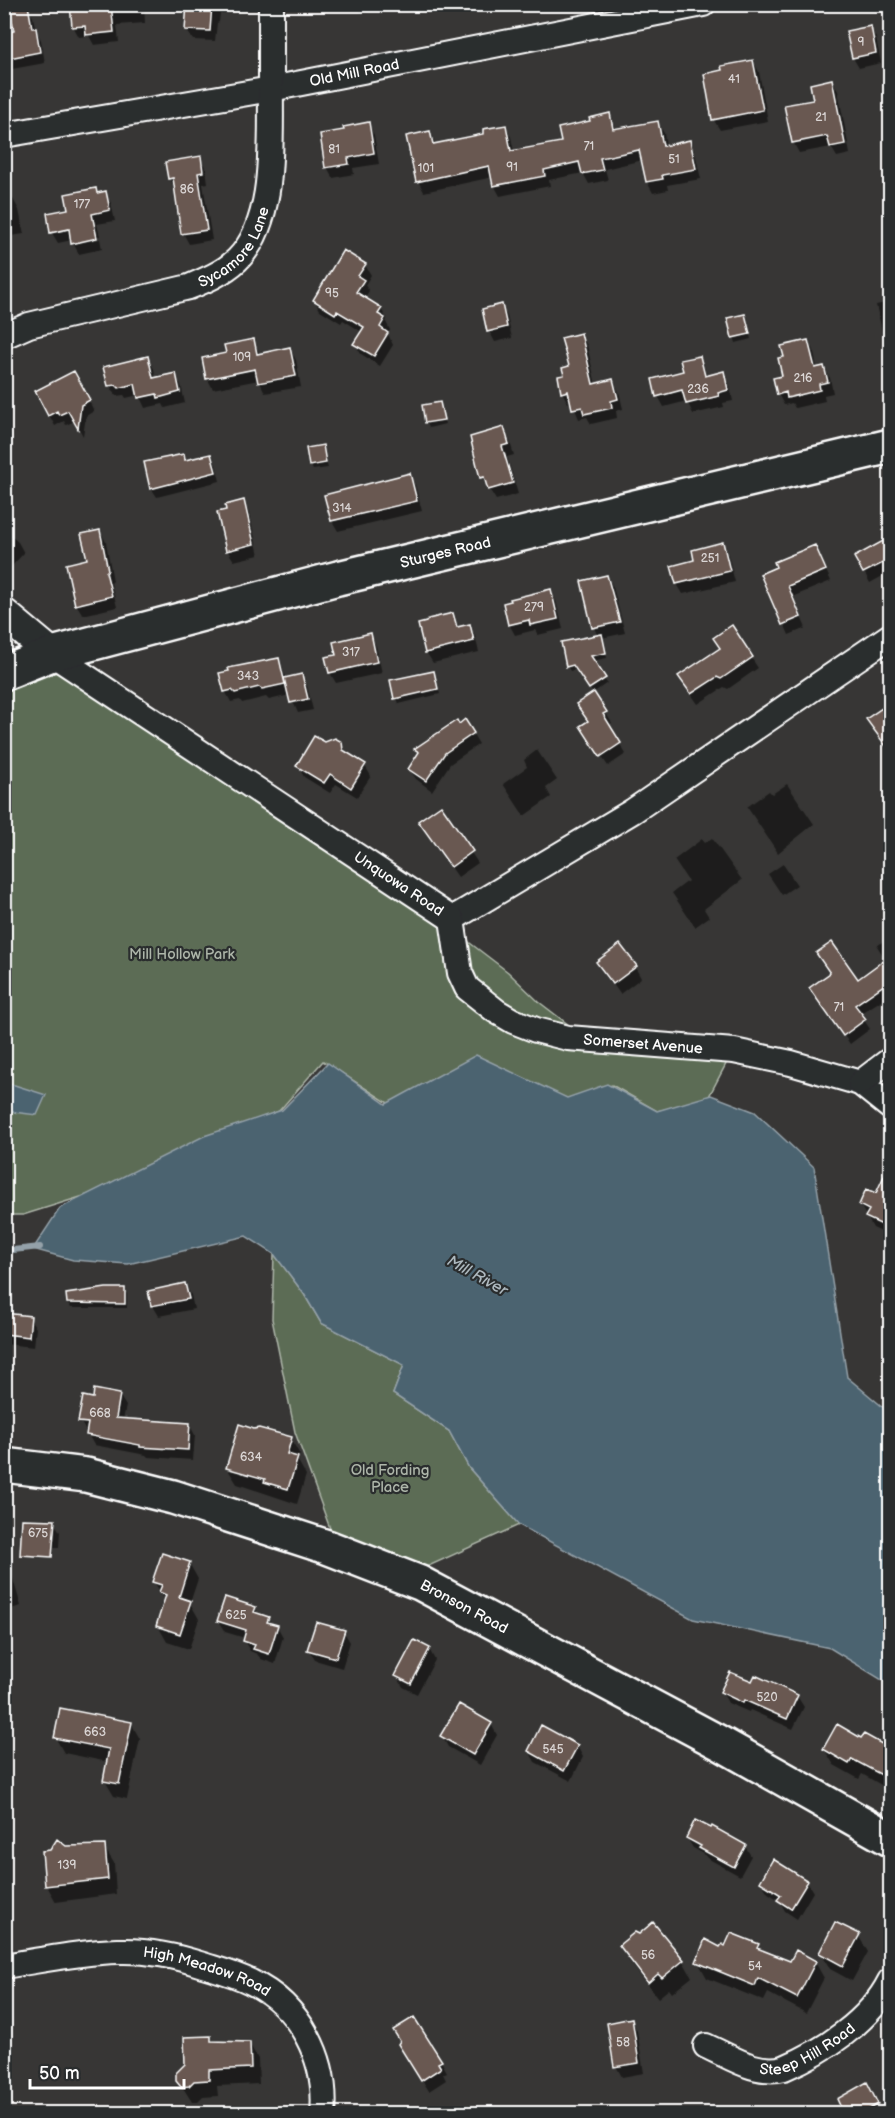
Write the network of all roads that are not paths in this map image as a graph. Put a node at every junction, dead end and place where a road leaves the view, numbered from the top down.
1 (272, 4) edge
2 (703, 4) edge
3 (271, 88) junction
4 (4, 135) edge
5 (4, 336) edge
6 (891, 446) edge
7 (4, 614) edge
8 (891, 636) edge
9 (52, 654) junction
10 (4, 673) edge
11 (452, 919) junction
12 (891, 1060) edge
13 (860, 1083) junction
14 (891, 1107) edge
15 (4, 1465) edge
16 (891, 1839) edge
17 (4, 1966) edge
18 (891, 1982) edge
19 (706, 2046) dead end
20 (323, 2114) edge

1 - 3 street, Sycamore Lane
2 - 3 street, Old Mill Road
3 - 4 street, Old Mill Road
3 - 5 street, Sycamore Lane
6 - 9 main road, Sturges Road
7 - 9 street, Unquowa Road
8 - 11 street, Unquowa Road
9 - 10 main road, Sturges Road
9 - 11 street, Unquowa Road
11 - 13 street, Somerset Avenue
12 - 13 street
13 - 14 street, Somerset Avenue
15 - 16 main road, Bronson Road
17 - 20 street, High Meadow Road
18 - 19 street, Steep Hill Road

